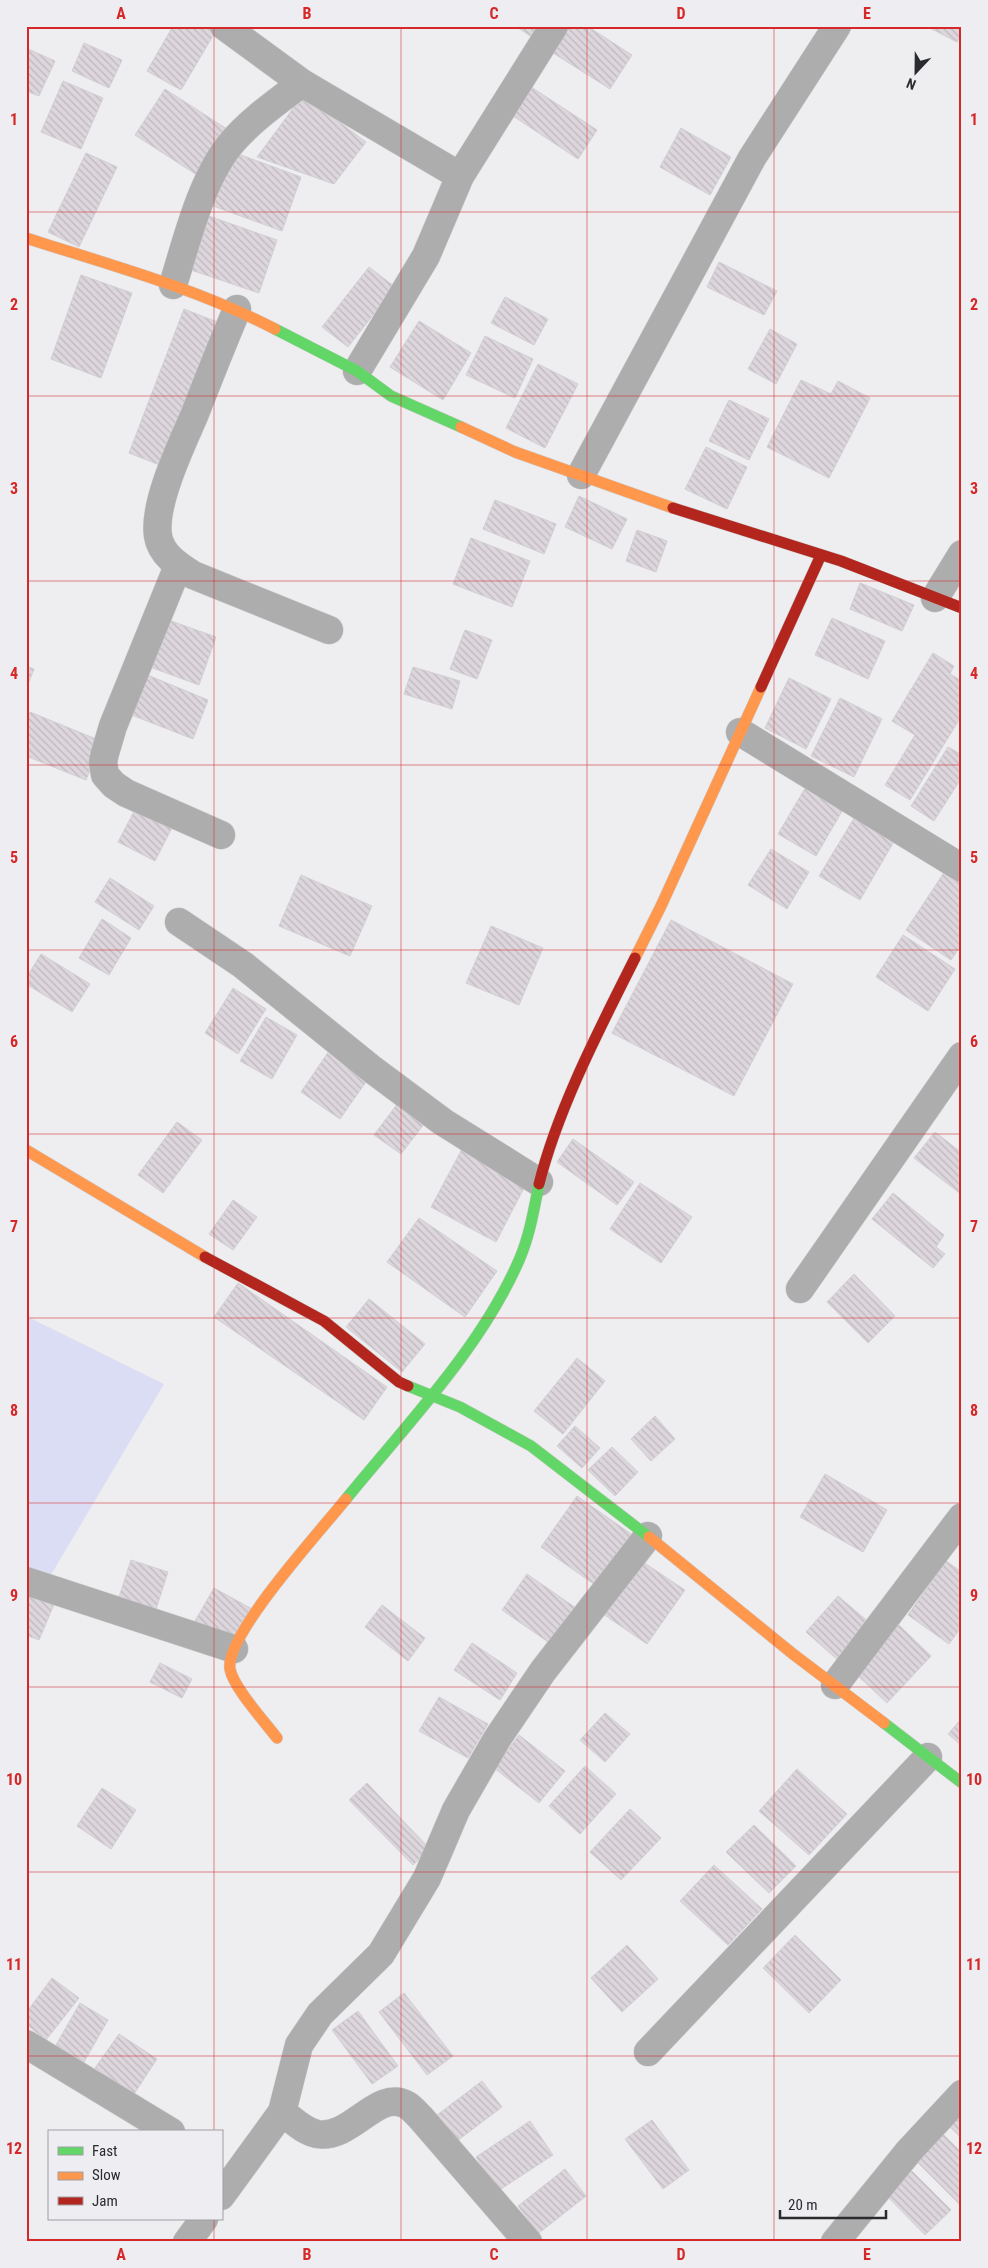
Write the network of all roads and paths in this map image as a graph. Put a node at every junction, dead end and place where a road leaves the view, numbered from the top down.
1 (224, 26) edge
2 (554, 26) edge
3 (837, 26) edge
4 (302, 83) junction
5 (460, 176) junction
6 (26, 238) edge
7 (173, 285) junction
8 (237, 309) junction
9 (357, 371) junction
10 (581, 475) junction
11 (962, 554) edge
12 (821, 555) junction
13 (178, 566) junction
14 (935, 598) junction
15 (962, 608) edge
16 (329, 630) dead end
17 (740, 732) junction
18 (221, 835) dead end
19 (962, 868) edge
20 (179, 922) dead end
21 (962, 1056) edge
22 (26, 1150) edge
23 (539, 1182) junction
24 (800, 1289) dead end
25 (430, 1395) junction
26 (958, 1532) edge
27 (648, 1536) junction
28 (26, 1581) edge
29 (234, 1649) junction
30 (835, 1685) junction
31 (277, 1738) dead end
32 (928, 1757) junction
33 (962, 1783) edge
34 (26, 2044) edge
35 (648, 2052) dead end
36 (962, 2094) edge
37 (282, 2112) junction
38 (168, 2130) edge
39 (230, 2168) edge
40 (222, 2193) edge
41 (203, 2220) edge
42 (187, 2242) edge
43 (528, 2242) edge
44 (835, 2242) edge

1 - 4 street
2 - 5 street
3 - 10 street
4 - 5 street
4 - 7 street
5 - 9 street
6 - 7 street
7 - 8 street
8 - 9 street
8 - 13 street
9 - 10 street
10 - 12 street
11 - 14 street
12 - 14 street
12 - 17 street
13 - 16 street
13 - 18 street
14 - 15 street
17 - 19 street
17 - 23 street
20 - 23 street
21 - 24 street
22 - 25 street
23 - 25 street
25 - 27 street
25 - 29 street
26 - 30 street
27 - 30 street
27 - 37 street
28 - 29 street
29 - 31 street
30 - 32 street
32 - 33 street
32 - 35 street
34 - 38 street
36 - 44 street
37 - 39 street
37 - 43 street
39 - 40 street
41 - 42 street

